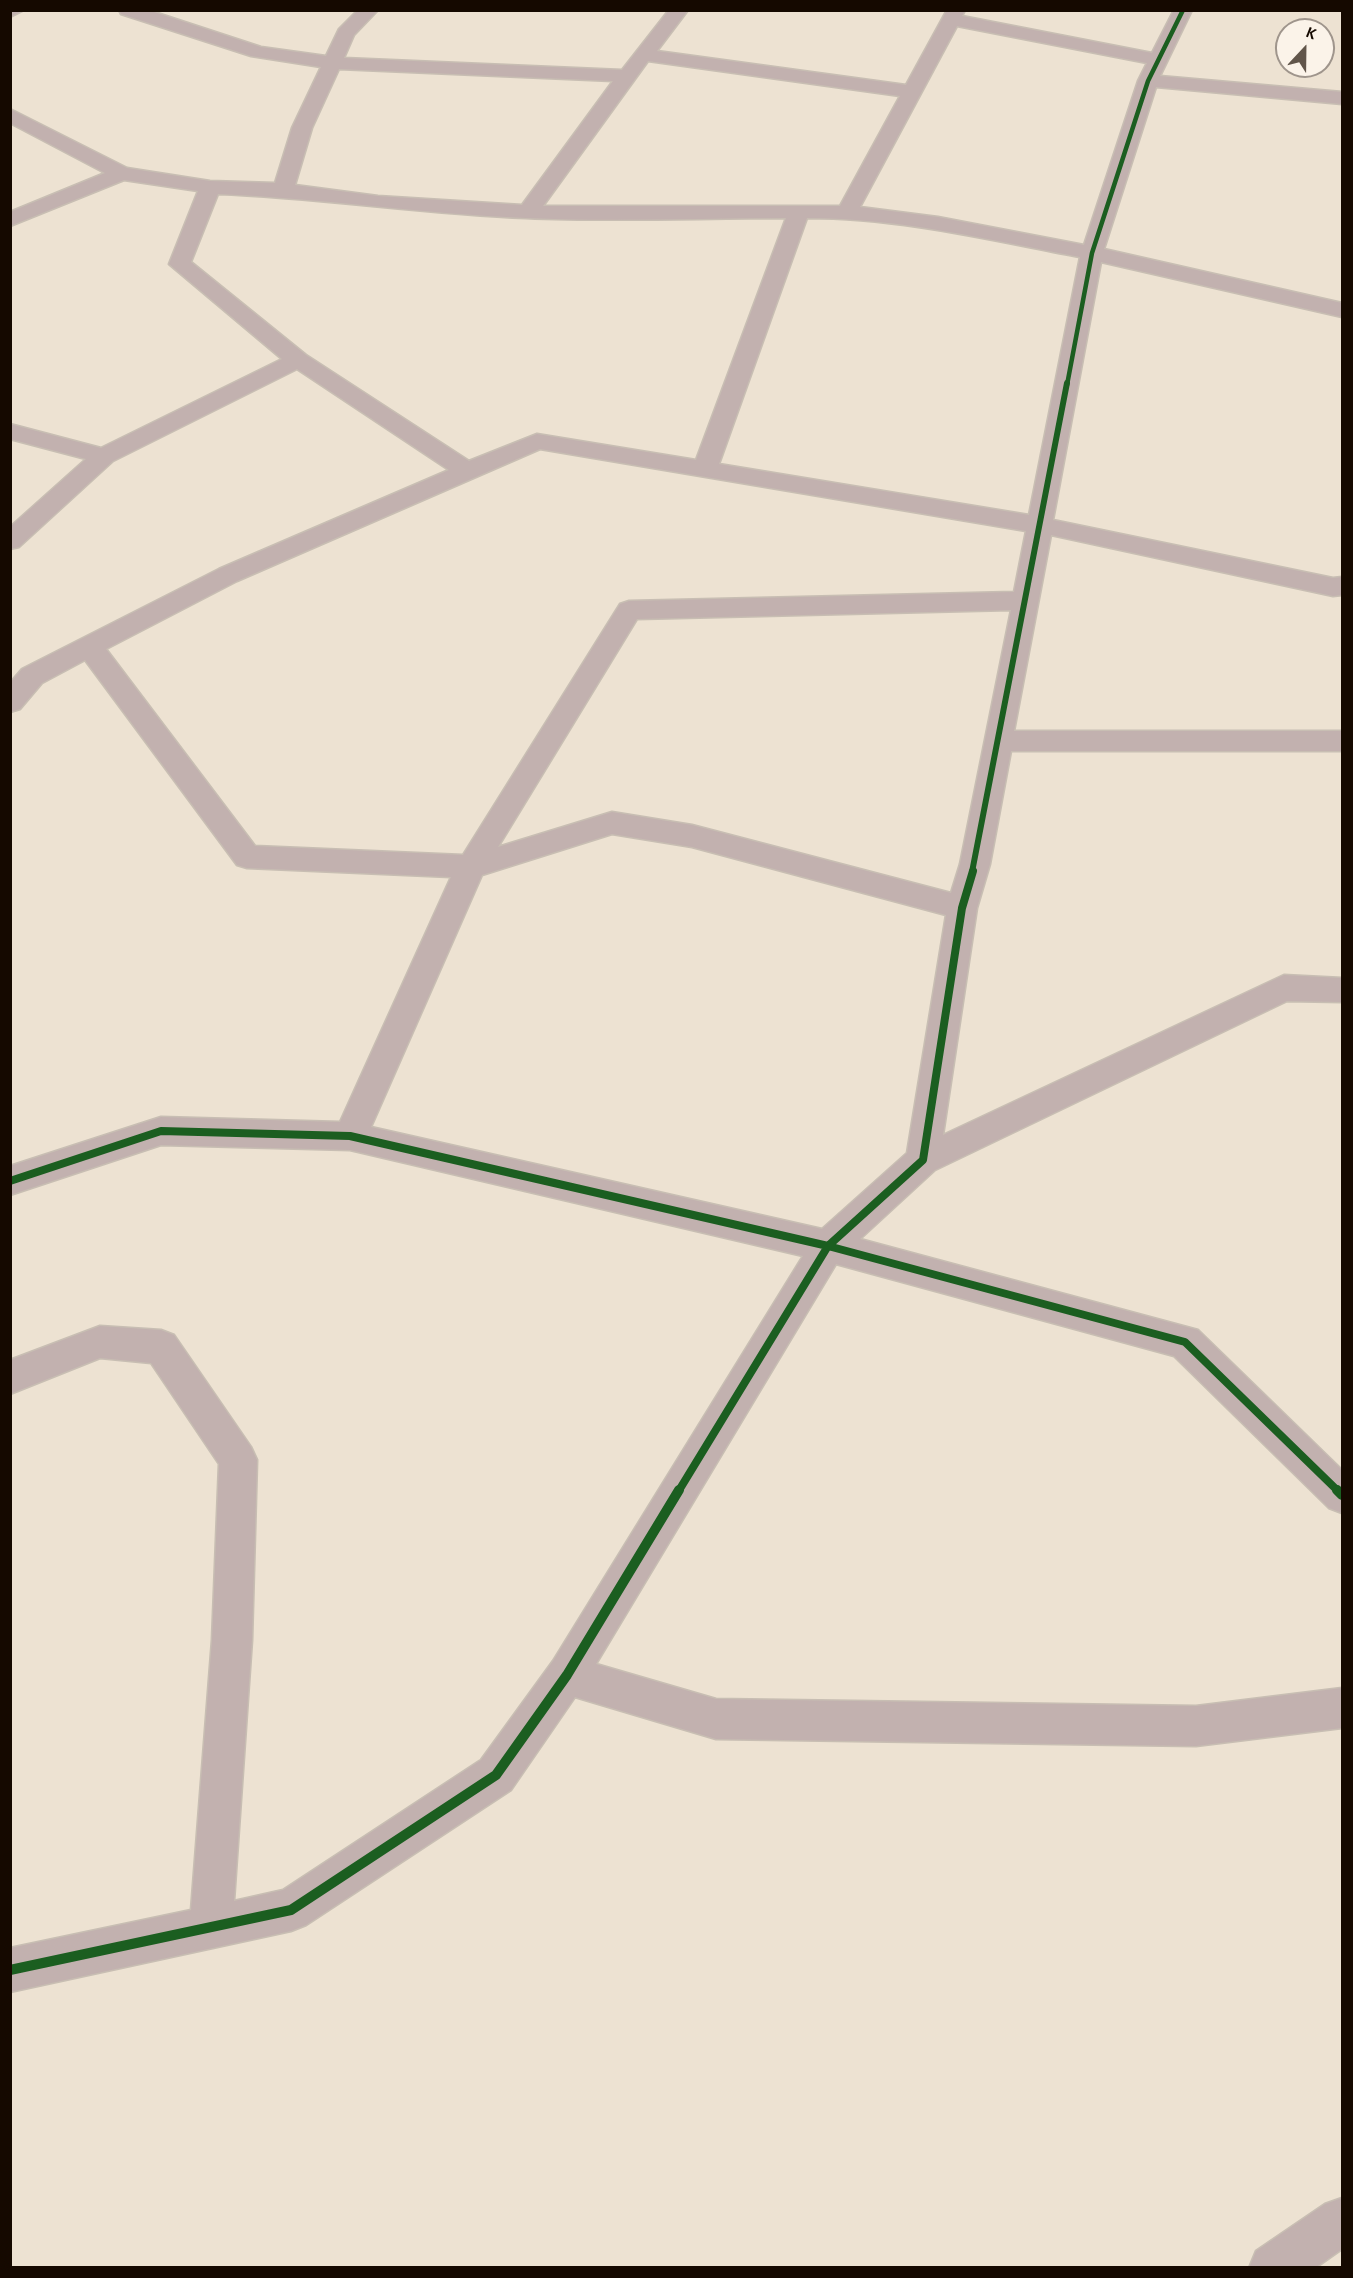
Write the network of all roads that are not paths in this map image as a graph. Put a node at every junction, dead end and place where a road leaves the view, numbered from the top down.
1 (128, 10) edge
2 (369, 10) edge
3 (679, 10) edge
4 (1183, 10) edge
5 (954, 15) edge
6 (644, 56) junction
7 (334, 63) junction
8 (1154, 71) junction
9 (627, 76) junction
10 (910, 91) junction
11 (1342, 98) edge
12 (10, 116) edge
13 (122, 173) junction
14 (210, 187) junction
15 (283, 190) junction
16 (528, 212) junction
17 (799, 212) junction
18 (847, 212) junction
19 (10, 220) edge
20 (1092, 253) junction
21 (1342, 310) edge
22 (298, 360) junction
23 (10, 431) edge
24 (104, 456) junction
25 (705, 469) junction
26 (467, 471) junction
27 (1040, 525) junction
28 (10, 541) edge
29 (1342, 586) edge
30 (1026, 601) junction
31 (89, 646) junction
32 (21, 674) edge
33 (10, 702) edge
34 (999, 741) junction
35 (1342, 741) edge
36 (471, 867) junction
37 (962, 908) junction
38 (1342, 990) edge
39 (350, 1136) junction
40 (923, 1160) junction
41 (10, 1180) edge
42 (828, 1246) junction
43 (10, 1377) edge
44 (1342, 1495) edge
45 (567, 1675) junction
46 (1342, 1708) edge
47 (211, 1926) junction
48 (10, 1970) edge
49 (1342, 2221) edge
50 (1273, 2268) edge

1 - 7 street
2 - 7 street
3 - 6 street
4 - 8 street
5 - 8 street
5 - 10 street
6 - 9 street
6 - 10 street
7 - 9 street
7 - 15 street
8 - 11 street
8 - 20 street
9 - 16 street
10 - 18 street
12 - 13 street
13 - 14 street
13 - 19 street
14 - 15 street
14 - 22 street
15 - 16 street
16 - 17 street
17 - 18 street
17 - 25 street
18 - 20 street
20 - 21 street
20 - 27 street
22 - 24 street
22 - 26 street
23 - 24 street
24 - 28 street
25 - 26 street
25 - 27 street
26 - 31 street
27 - 29 street
27 - 30 street
30 - 34 street
30 - 36 street
31 - 32 street
31 - 36 street
32 - 33 street
34 - 35 street
34 - 37 street
36 - 37 street
36 - 39 street
37 - 40 street
38 - 40 street
39 - 41 street
39 - 42 street
40 - 42 street
42 - 44 street
42 - 45 street
43 - 47 street
45 - 46 street
45 - 47 street
47 - 48 street
49 - 50 street

